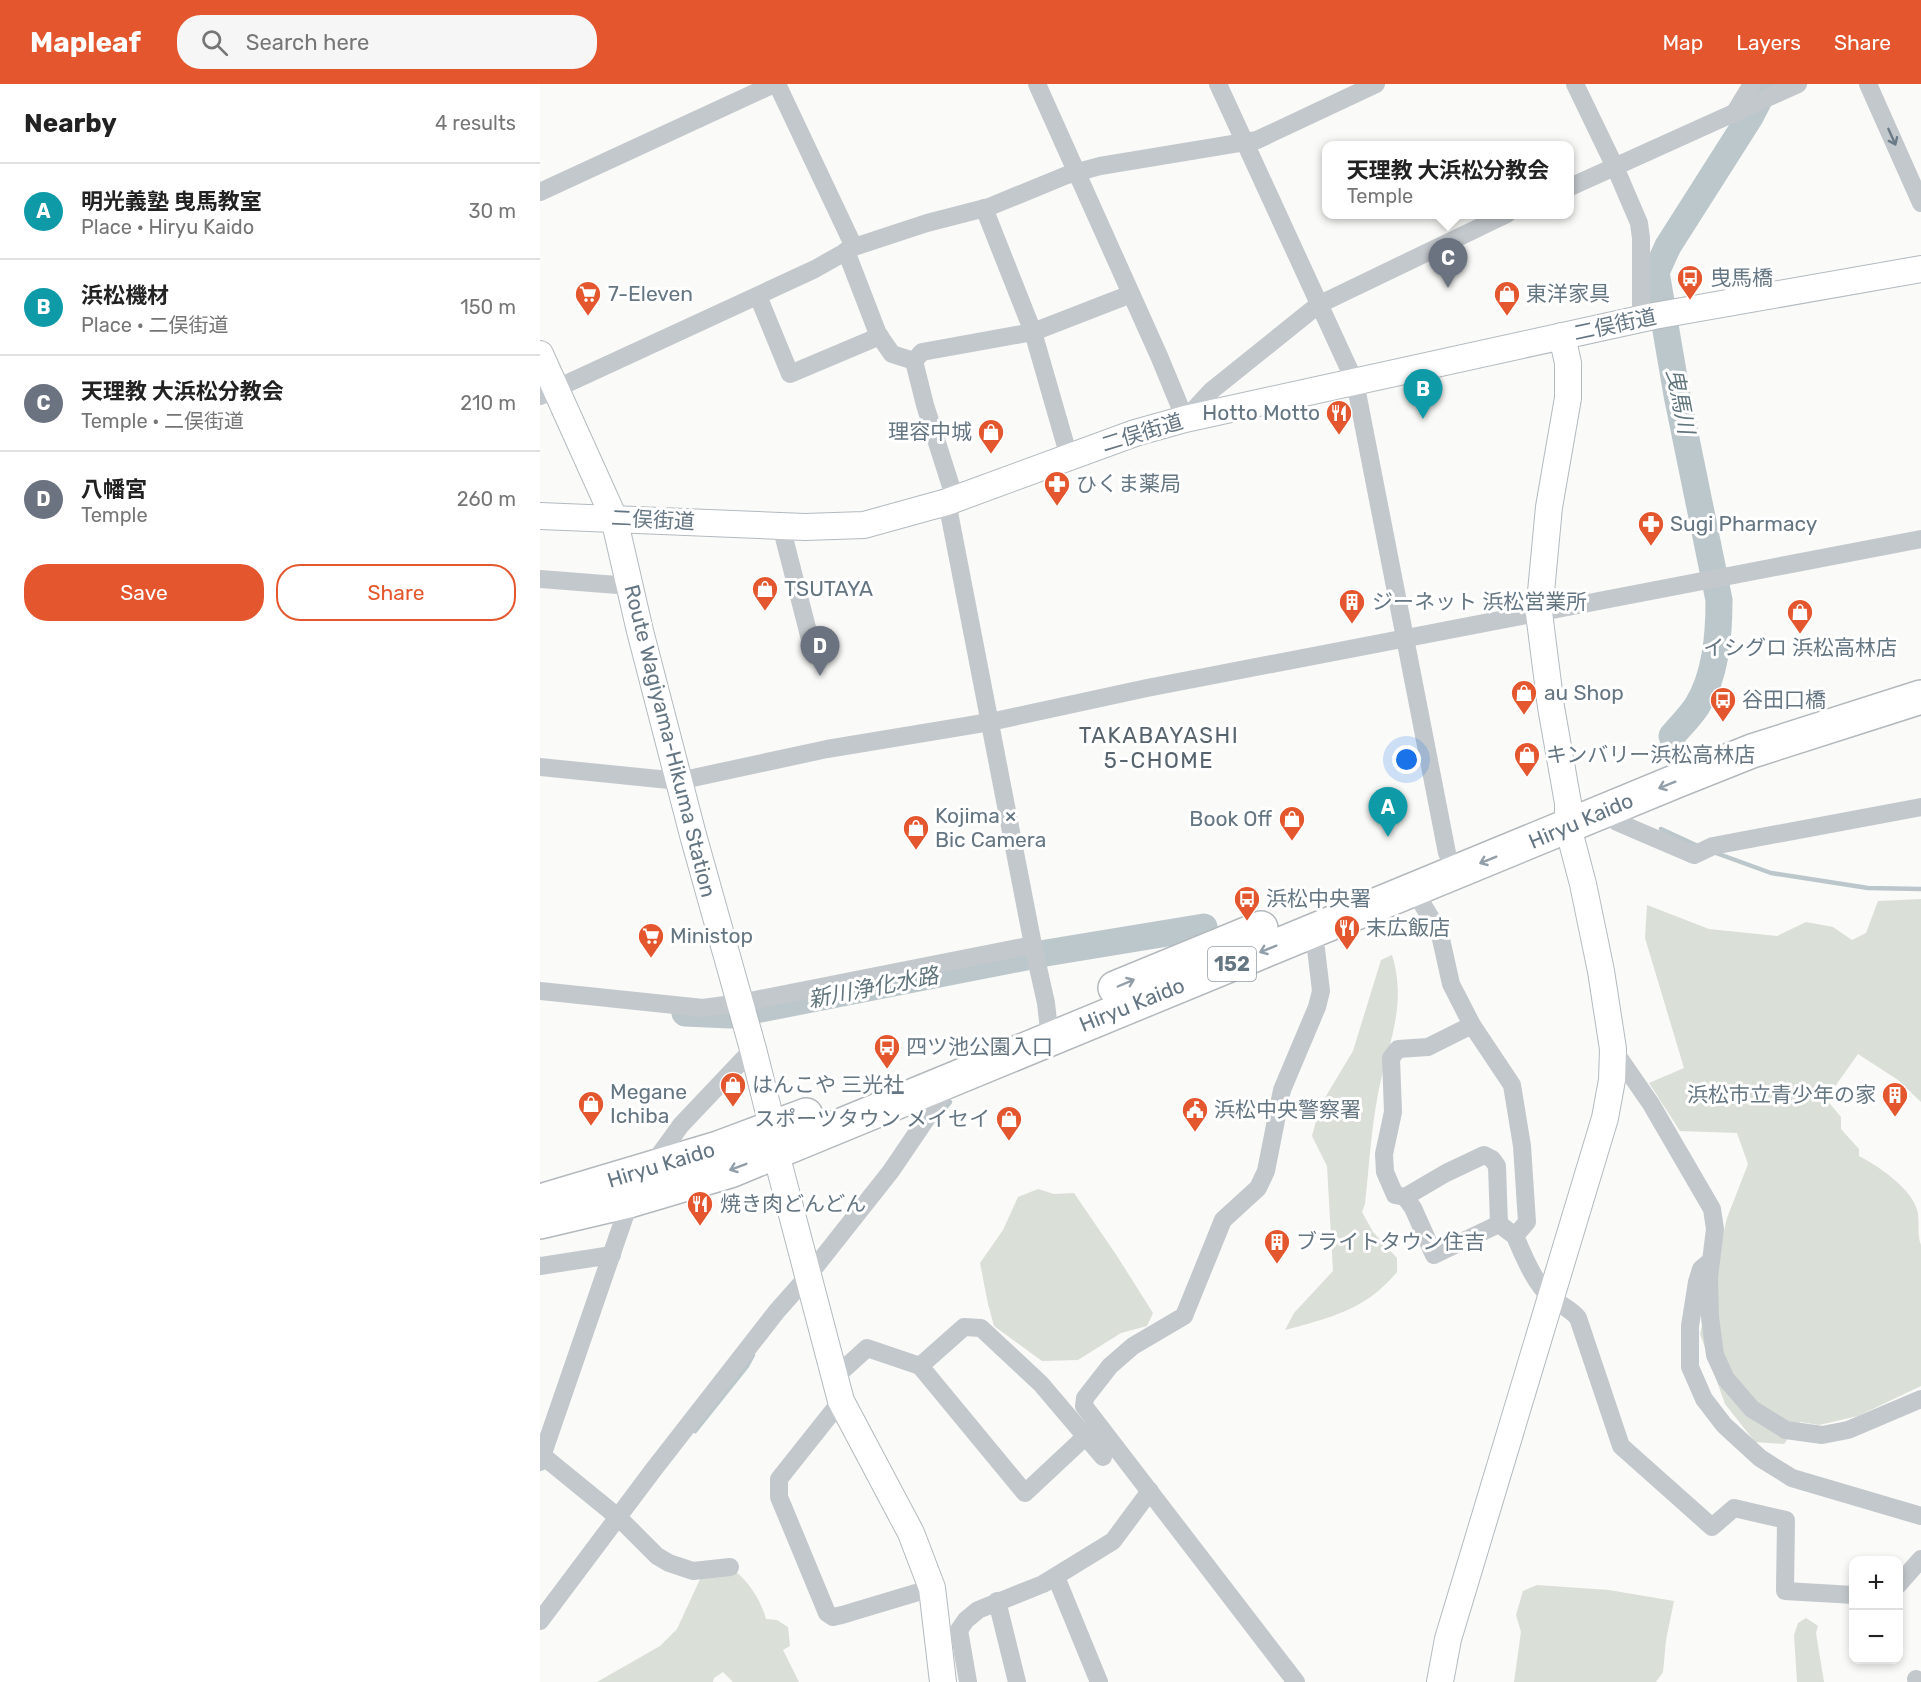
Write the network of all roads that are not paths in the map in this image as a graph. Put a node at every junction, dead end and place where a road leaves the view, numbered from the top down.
1 (776, 84) edge
2 (1037, 84) edge
3 (1218, 84) edge
4 (1376, 84) edge
5 (1575, 84) edge
6 (1752, 84) edge
7 (1798, 84) edge
8 (1868, 84) edge
9 (1737, 113) junction
10 (1245, 142) junction
11 (1615, 167) junction
12 (1076, 173) junction
13 (1574, 185) edge
14 (540, 192) edge
15 (1921, 203) edge
16 (984, 208) junction
17 (1497, 219) edge
18 (850, 249) junction
19 (1921, 269) edge
20 (1131, 294) junction
21 (758, 296) junction
22 (1318, 305) junction
23 (1657, 316) junction
24 (1033, 332) junction
25 (880, 336) junction
26 (1562, 336) junction
27 (540, 354) edge
28 (914, 361) junction
29 (1355, 382) junction
30 (548, 392) edge
31 (1185, 419) junction
32 (1069, 457) junction
33 (951, 501) junction
34 (540, 516) edge
35 (614, 518) junction
36 (781, 526) junction
37 (1921, 539) edge
38 (540, 579) edge
39 (630, 586) junction
40 (1539, 613) junction
41 (1404, 640) junction
42 (814, 656) dead end
43 (1921, 682) edge
44 (1921, 697) edge
45 (990, 722) junction
46 (540, 767) edge
47 (679, 781) junction
48 (1921, 807) edge
49 (1609, 808) junction
50 (1568, 815) junction
51 (1447, 853) junction
52 (1410, 891) junction
53 (1309, 933) junction
54 (1033, 945) junction
55 (540, 991) edge
56 (741, 1009) junction
57 (1472, 1025) junction
58 (1049, 1028) junction
59 (753, 1049) junction
60 (1613, 1049) junction
61 (953, 1079) junction
62 (774, 1141) junction
63 (649, 1169) junction
64 (1405, 1197) junction
65 (628, 1201) junction
66 (540, 1202) edge
67 (540, 1222) edge
68 (1499, 1224) junction
69 (1515, 1236) junction
70 (612, 1255) junction
71 (1711, 1261) junction
72 (540, 1266) edge
73 (808, 1276) junction
74 (1551, 1297) junction
75 (920, 1366) junction
76 (837, 1390) junction
77 (1921, 1399) edge
78 (1086, 1436) junction
79 (1103, 1457) dead end
80 (541, 1459) edge
81 (1150, 1491) junction
82 (1921, 1516) edge
83 (619, 1518) junction
84 (1921, 1559) edge
85 (730, 1567) dead end
86 (1056, 1577) junction
87 (1903, 1580) edge
88 (932, 1588) junction
89 (1849, 1595) edge
90 (997, 1601) junction
91 (540, 1621) edge
92 (943, 1682) edge
93 (968, 1682) edge
94 (1017, 1682) edge
95 (1098, 1682) edge
96 (1296, 1682) edge
97 (1440, 1682) edge

1 - 14 street
1 - 18 street
2 - 12 street
3 - 10 street
4 - 10 street
5 - 11 street
6 - 9 street
7 - 9 street
8 -> 15 street
9 - 11 street
10 - 12 street
10 - 22 street
11 - 13 street
11 - 23 street
12 - 16 street
12 - 20 street
16 - 18 street
16 - 24 street
17 - 22 street
18 - 21 street
18 - 25 street
19 - 23 street, 二俣街道
20 - 24 street
20 - 31 street
21 - 25 street
21 - 30 street
22 - 29 street
22 - 31 street
23 - 26 street, 二俣街道
24 - 28 street
24 - 32 street
25 - 28 street
26 - 29 street, 二俣街道
26 - 40 street
27 - 30 street, Route Wagiyama-Hikuma Station
28 - 33 street
29 - 31 street, 二俣街道
29 - 41 street
30 - 35 street, Route Wagiyama-Hikuma Station
31 - 32 street, 二俣街道
32 - 33 street, 二俣街道
33 - 36 street, 二俣街道
33 - 45 street
34 - 35 street, 二俣街道
35 - 36 street, 二俣街道
35 - 39 street, Route Wagiyama-Hikuma Station
36 - 42 street
37 - 40 street
38 - 39 street
39 - 47 street, Route Wagiyama-Hikuma Station
40 - 41 street
40 - 50 street
41 - 45 street
41 - 51 street
43 - 50 highway, Hiryu Kaido / 152
44 -> 49 highway, Hiryu Kaido / 152
45 - 47 street
45 - 54 street
46 - 47 street
47 - 56 street, Route Wagiyama-Hikuma Station
48 - 49 street
49 - 50 highway, Hiryu Kaido / 152
50 - 51 highway, Hiryu Kaido / 152
50 -> 52 highway, Hiryu Kaido / 152
50 - 60 street
58 -> 51 highway, Hiryu Kaido / 152
52 - 53 highway, Hiryu Kaido / 152
52 - 57 street
53 -> 58 highway, Hiryu Kaido / 152
53 - 81 street
54 - 56 street
54 - 58 street
55 - 56 street
56 - 59 street, Route Wagiyama-Hikuma Station
57 - 64 street
57 - 69 street
58 - 61 highway, Hiryu Kaido / 152
58 - 62 highway, Hiryu Kaido / 152
59 - 62 street, Route Wagiyama-Hikuma Station
59 - 63 street
60 - 71 street
60 - 74 street
61 - 62 highway, Hiryu Kaido / 152
61 - 73 street
62 - 63 highway, Hiryu Kaido / 152
62 -> 65 highway, Hiryu Kaido / 152
62 - 73 street, Route Wagiyama-Hikuma Station
63 - 65 street
63 - 66 highway, Hiryu Kaido / 152
64 - 68 street
64 - 68 street
65 - 67 highway, Hiryu Kaido / 152
65 - 70 street
68 - 69 street
69 - 74 street
70 - 72 street
70 - 80 street
71 - 77 street
71 - 82 street
73 - 76 street, Route Wagiyama-Hikuma Station
73 - 83 street
74 - 89 street
74 - 97 street
75 - 76 street
75 - 78 street
75 - 78 street
76 - 88 street, Route Wagiyama-Hikuma Station
76 - 88 street
78 - 79 street
80 - 83 street
81 - 86 street
81 - 96 street
83 - 85 street
83 - 91 street
84 - 87 street
86 - 90 street
86 - 95 street
88 - 92 street, Route Wagiyama-Hikuma Station
90 - 93 street
90 - 94 street

